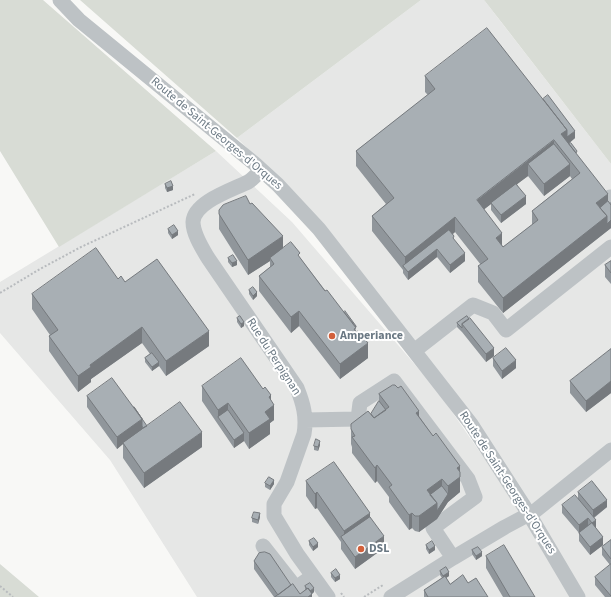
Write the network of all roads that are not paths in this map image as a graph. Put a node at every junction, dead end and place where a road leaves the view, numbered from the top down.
1 (60, 0) edge
2 (262, 170) junction
3 (611, 247) edge
4 (414, 350) junction
5 (305, 420) junction
6 (609, 456) edge
7 (528, 514) junction
8 (263, 546) dead end
9 (453, 558) junction
10 (313, 576) junction
11 (328, 597) edge
12 (391, 597) edge
13 (578, 597) edge

1 - 2 street, Route de Saint-Georges-d'Orques
2 - 4 street, Route de Saint-Georges-d'Orques
2 - 5 street, Rue du Perpignan
3 - 4 street
4 - 7 street, Route de Saint-Georges-d'Orques
5 - 9 street
5 - 10 street, Rue du Perpignan
6 - 7 street
7 - 9 street
7 - 13 street, Route de Saint-Georges-d'Orques
8 - 10 street
9 - 12 street
10 - 11 street, Rue du Perpignan

